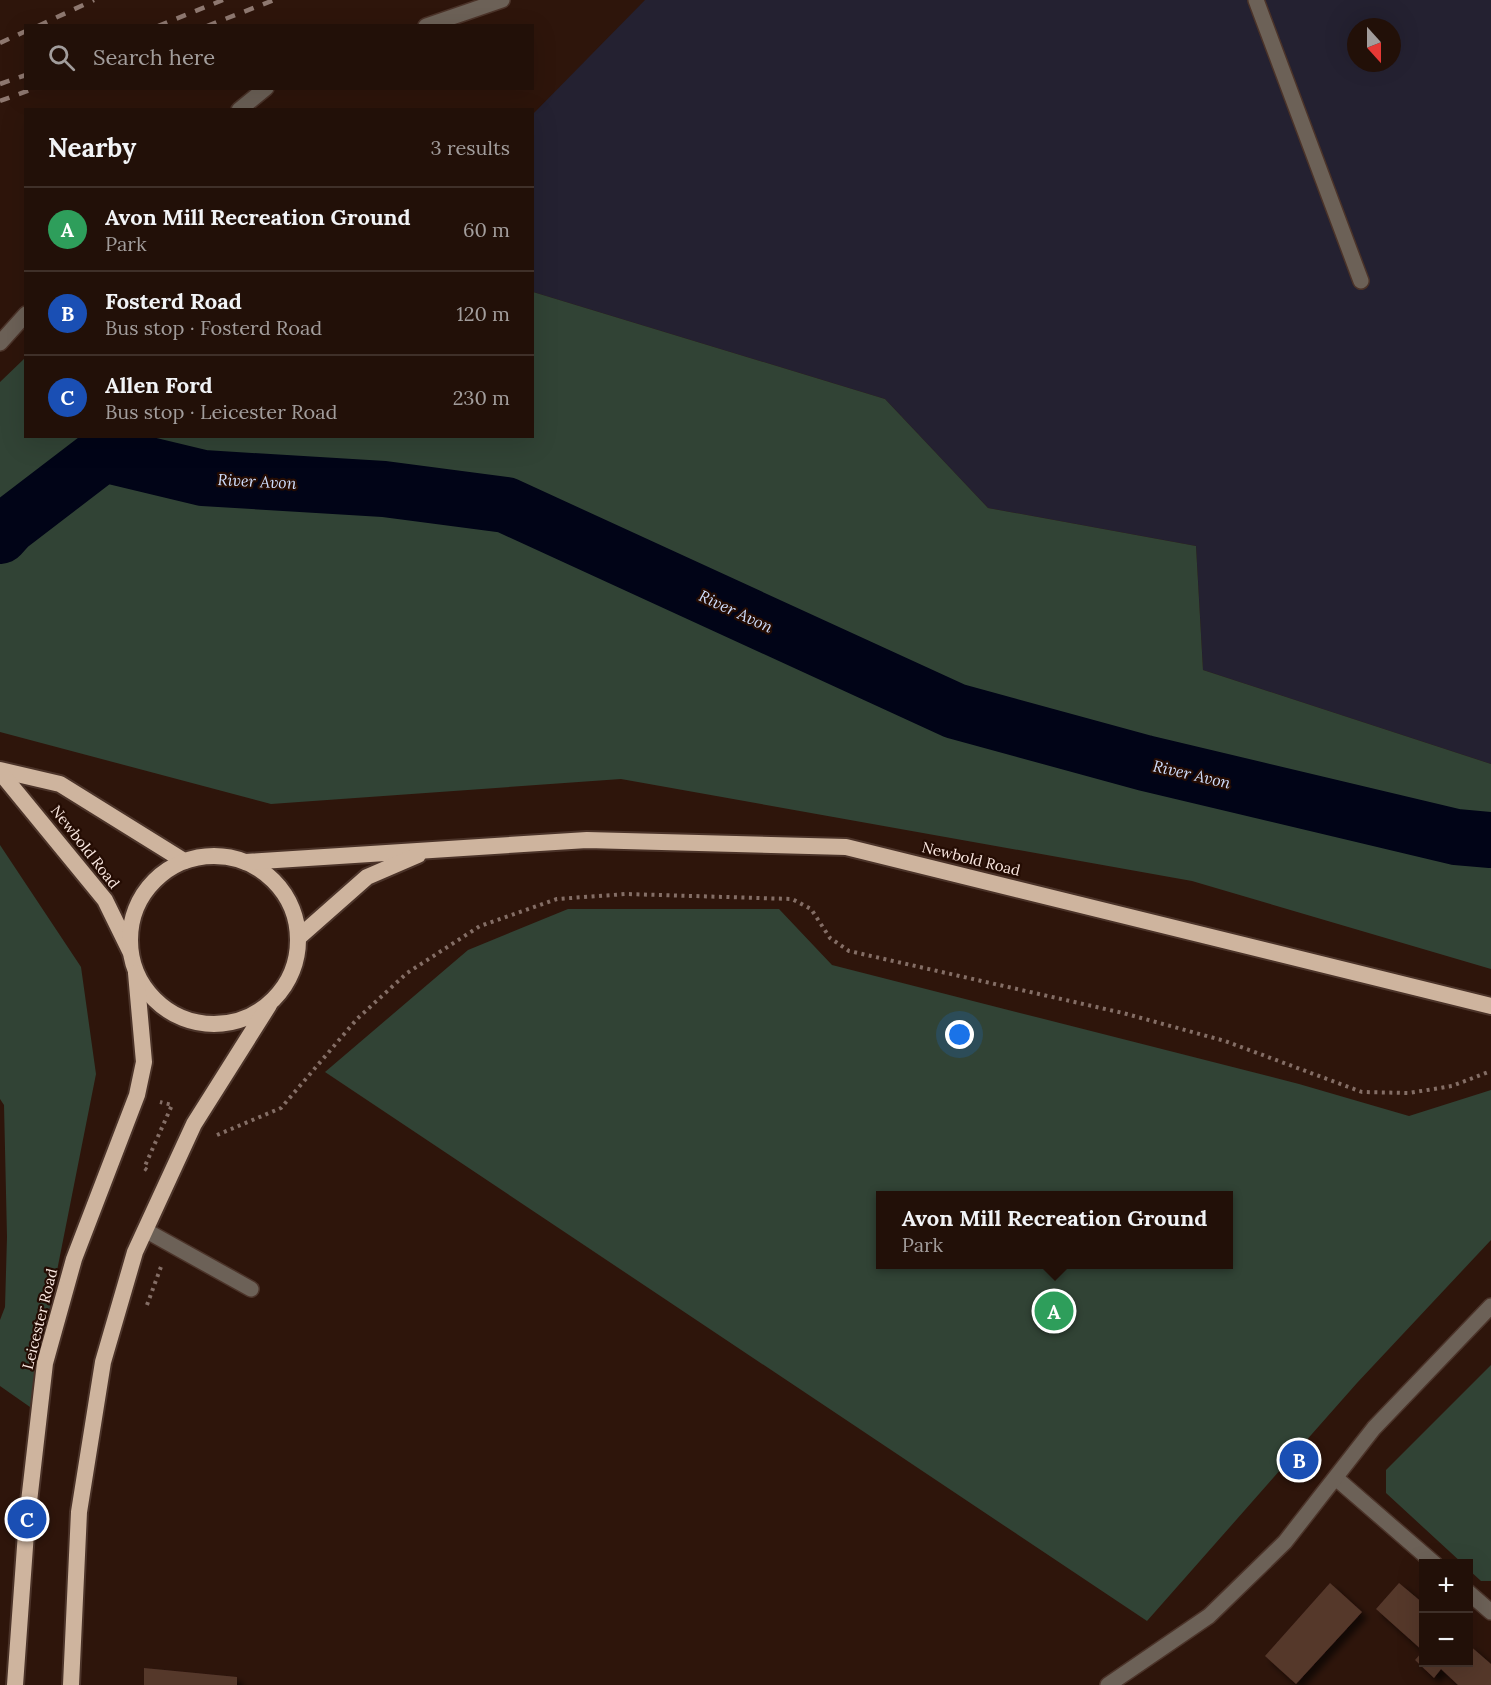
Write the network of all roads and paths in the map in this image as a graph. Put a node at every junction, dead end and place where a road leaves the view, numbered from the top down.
1 (502, 0) edge
2 (1256, 0) edge
3 (432, 24) edge
4 (264, 90) edge
5 (241, 108) edge
6 (1361, 281) dead end
7 (24, 316) edge
8 (0, 344) edge
9 (0, 771) edge
10 (430, 850) junction
11 (184, 861) junction
12 (246, 862) junction
13 (299, 937) junction
14 (130, 952) junction
15 (136, 973) junction
16 (269, 1005) junction
17 (1491, 1006) edge
18 (1491, 1071) edge
19 (137, 1095) junction
20 (212, 1137) dead end
21 (168, 1180) junction
22 (145, 1230) junction
23 (170, 1243) junction
24 (251, 1289) dead end
25 (1491, 1306) edge
26 (146, 1309) dead end
27 (1337, 1479) junction
28 (1430, 1559) edge
29 (1473, 1596) edge
30 (1491, 1612) edge
31 (15, 1685) edge
32 (71, 1685) edge
33 (1108, 1685) edge

1 - 3 street
2 - 6 street
4 - 5 street
7 - 8 street
9 - 11 highway, Newbold Road
9 - 14 highway, Newbold Road
10 - 12 highway, Newbold Road
10 - 13 highway, Newbold Road
10 - 17 highway, Newbold Road
11 - 12 highway
11 - 14 highway
12 - 13 highway
13 - 16 highway
14 - 15 highway
15 - 16 highway
15 - 19 highway, Leicester Road
16 - 21 highway
18 - 20 path
19 - 21 path
19 - 31 highway, Leicester Road
21 - 22 highway
22 - 23 street
22 - 32 highway
23 - 24 street
23 - 26 path
25 - 27 street
27 - 28 street
27 - 33 street
29 - 30 street

